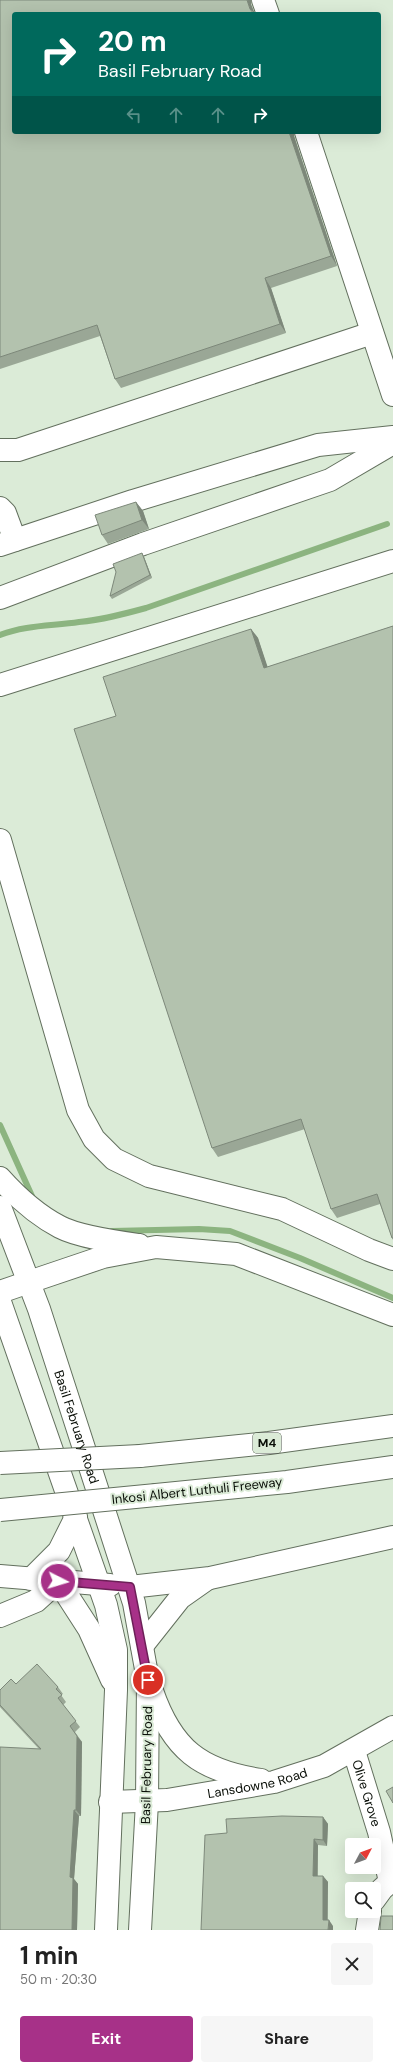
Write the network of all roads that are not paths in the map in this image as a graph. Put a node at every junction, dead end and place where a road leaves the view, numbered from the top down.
1 (263, 0) edge
2 (267, 12) edge
3 (307, 134) edge
4 (372, 333) junction
5 (393, 395) edge
6 (393, 437) edge
7 (393, 443) edge
8 (0, 450) edge
9 (0, 508) edge
10 (7, 542) edge
11 (393, 561) edge
12 (0, 598) edge
13 (0, 685) edge
14 (0, 840) edge
15 (0, 1178) edge
16 (0, 1207) edge
17 (156, 1247) junction
18 (393, 1260) edge
19 (29, 1282) junction
20 (0, 1292) edge
21 (0, 1302) edge
22 (393, 1315) edge
23 (393, 1426) edge
24 (0, 1463) edge
25 (393, 1467) edge
26 (0, 1510) edge
27 (76, 1517) junction
28 (393, 1537) edge
29 (0, 1576) edge
30 (210, 1578) junction
31 (31, 1579) junction
32 (58, 1581) junction
33 (98, 1584) junction
34 (130, 1587) junction
35 (0, 1616) edge
36 (142, 1646) junction
37 (148, 1680) junction
38 (116, 1690) junction
39 (393, 1727) edge
40 (354, 1751) junction
41 (274, 1782) junction
42 (110, 1802) junction
43 (146, 1802) junction
44 (392, 1882) edge
45 (381, 1890) edge
46 (369, 1918) edge
47 (142, 1927) edge
48 (106, 1930) edge
49 (367, 1930) edge

1 - 2 main road
3 - 4 main road
4 - 5 main road
4 - 8 main road
6 - 10 main road
7 - 12 main road
9 - 10 main road
11 - 13 main road
14 - 18 main road
15 - 17 main road
16 - 19 main road, Basil February Road
17 - 19 main road
17 - 22 main road
19 - 20 main road
19 - 34 main road, Basil February Road
21 - 27 main road
23 - 24 main road, M4, bridge
25 - 26 main road, Inkosi Albert Luthuli Freeway, bridge
27 - 31 main road
27 - 33 main road
28 - 30 main road
29 - 31 main road
30 - 34 main road
30 - 36 main road
31 - 32 main road
32 - 33 main road
32 - 35 main road
32 - 38 main road
33 - 34 main road
33 - 38 main road
34 - 36 main road, Basil February Road
36 - 37 main road, Basil February Road
37 - 41 main road
37 - 43 main road, Basil February Road
38 - 42 main road
39 - 40 main road, Lansdowne Road
40 - 41 main road, Lansdowne Road
40 - 44 main road, Olive Grove
41 - 43 main road, Lansdowne Road
42 - 43 main road, Lansdowne Road
42 - 48 main road
43 - 47 main road, Basil February Road
44 - 45 main road, Olive Grove
46 - 49 main road

